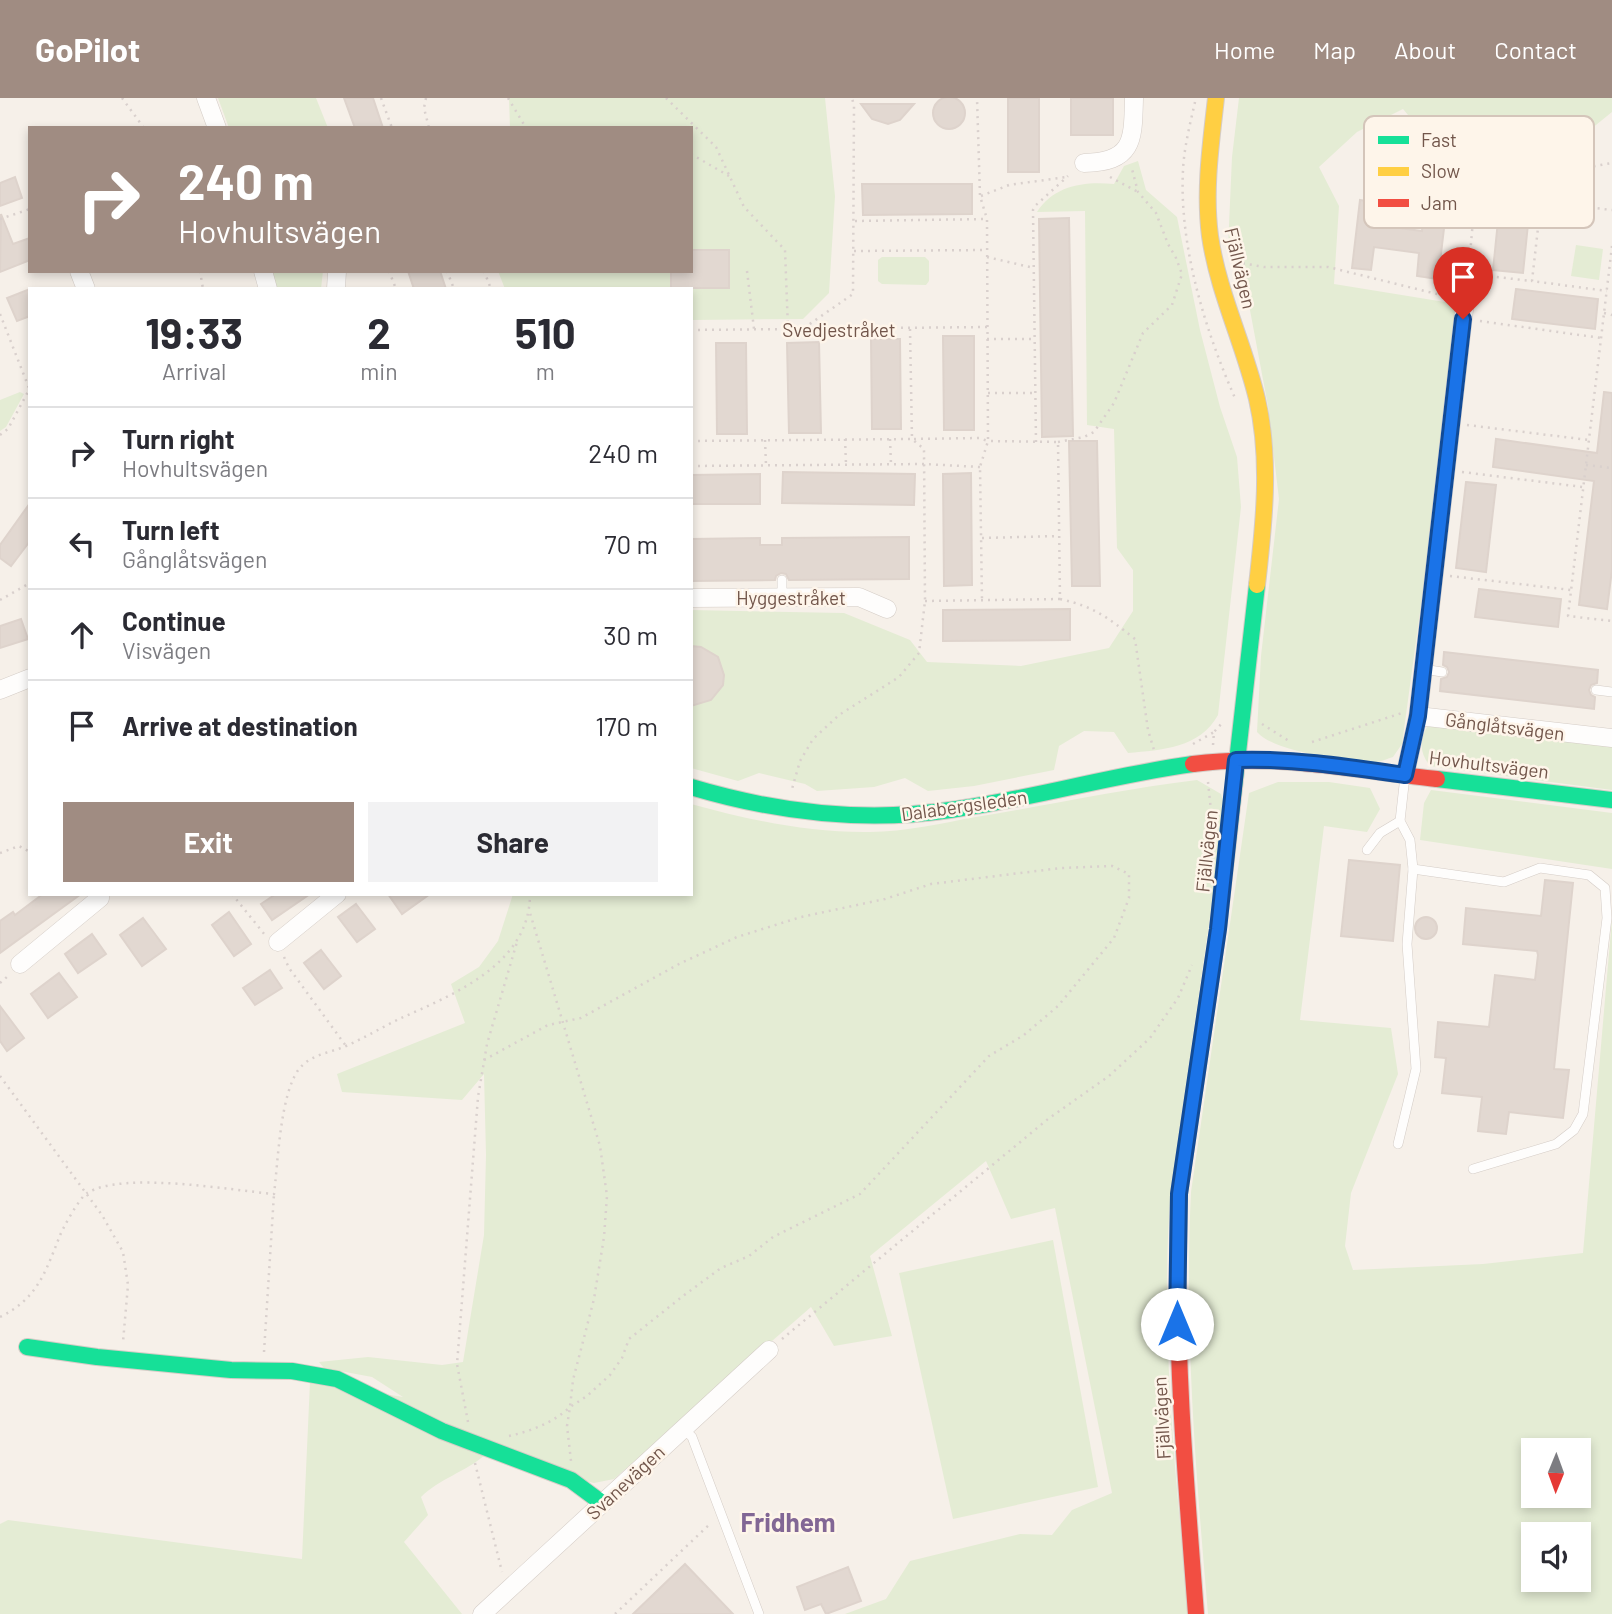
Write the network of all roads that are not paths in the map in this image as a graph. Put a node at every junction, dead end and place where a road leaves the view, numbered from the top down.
1 (206, 98) edge
2 (1134, 98) edge
3 (1216, 98) edge
4 (216, 126) edge
5 (1080, 169) road end
6 (1465, 301) road end
7 (693, 598) edge
8 (887, 609) dead end
9 (1423, 669) junction
10 (1442, 672) dead end
11 (28, 679) edge
12 (0, 690) edge
13 (1596, 690) dead end
14 (1612, 692) edge
15 (1418, 716) junction
16 (1612, 738) edge
17 (1236, 760) junction
18 (1405, 775) junction
19 (693, 788) edge
20 (1612, 800) edge
21 (1400, 821) junction
22 (1367, 850) dead end
23 (1413, 869) junction
24 (100, 896) edge
25 (335, 896) edge
26 (278, 942) road end
27 (20, 964) dead end
28 (1398, 1144) dead end
29 (1473, 1169) dead end
30 (27, 1347) dead end
31 (769, 1350) dead end
32 (684, 1429) junction
33 (602, 1503) junction
34 (482, 1614) edge
35 (759, 1614) edge
36 (1196, 1614) edge

1 - 4 street
2 - 5 street
3 - 17 street, Fjällvägen
6 - 9 street
7 - 8 street, Hyggestråket
9 - 10 lane
9 - 15 street
11 - 12 street
13 - 14 lane
15 - 16 street, Gånglåtsvägen
15 - 18 street, Gånglåtsvägen
17 - 18 street, Hovhultsvägen
17 - 19 street, Dalabergsleden
17 - 36 street, Fjällvägen
18 - 20 street, Hovhultsvägen
18 - 21 lane
21 - 22 lane
21 - 23 lane
23 - 28 lane
23 - 29 lane
24 - 27 street
25 - 26 street
30 - 33 street
31 - 32 street, Svanevägen
32 - 33 street, Svanevägen
32 - 35 lane
33 - 34 street, Svanevägen

